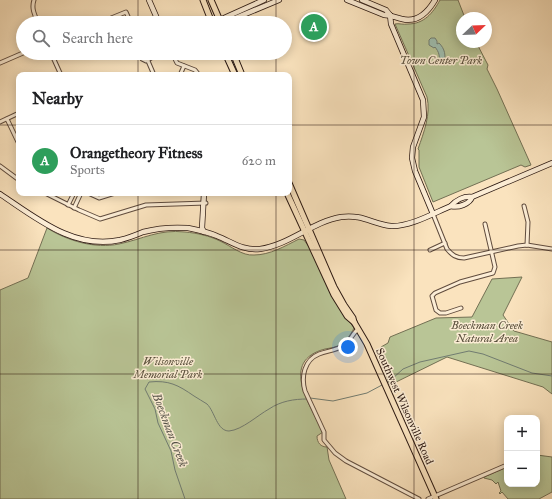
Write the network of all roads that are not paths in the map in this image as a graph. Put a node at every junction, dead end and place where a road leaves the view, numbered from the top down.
1 (34, 0) edge
2 (149, 0) edge
3 (203, 0) edge
4 (211, 0) edge
5 (264, 0) edge
6 (347, 0) edge
7 (362, 0) edge
8 (435, 0) edge
9 (276, 1) edge
10 (390, 15) junction
11 (35, 16) edge
12 (116, 16) edge
13 (128, 16) edge
14 (156, 16) edge
15 (209, 16) edge
16 (217, 16) edge
17 (228, 16) edge
18 (240, 16) edge
19 (16, 56) edge
20 (54, 60) edge
21 (145, 60) edge
22 (176, 60) edge
23 (228, 60) edge
24 (236, 60) edge
25 (148, 61) joint
26 (0, 63) edge
27 (184, 66) junction
28 (60, 72) edge
29 (153, 72) edge
30 (181, 72) edge
31 (197, 72) edge
32 (234, 72) edge
33 (241, 72) edge
34 (16, 114) edge
35 (7, 118) junction
36 (0, 122) edge
37 (16, 138) edge
38 (552, 163) edge
39 (0, 166) edge
40 (16, 178) edge
41 (292, 191) edge
42 (0, 194) edge
43 (51, 196) edge
44 (72, 196) edge
45 (80, 196) edge
46 (96, 196) edge
47 (107, 196) edge
48 (205, 196) edge
49 (289, 196) edge
50 (205, 203) junction
51 (68, 205) junction
52 (524, 206) dead end
53 (74, 208) junction
54 (433, 214) junction
55 (485, 224) dead end
56 (307, 230) junction
57 (204, 232) junction
58 (445, 243) junction
59 (527, 245) junction
60 (552, 249) edge
61 (430, 250) dead end
62 (491, 251) junction
63 (461, 308) dead end
64 (359, 329) junction
65 (504, 466) edge
66 (435, 498) edge
67 (419, 499) edge
68 (428, 499) edge

1 - 11 street
2 - 14 street
3 - 15 main road
4 - 16 main road
5 - 17 street
6 - 10 street
7 - 10 street
8 - 10 street
9 - 18 street
10 - 54 street
12 - 13 street
19 - 26 street
20 - 28 street
21 - 25 street
22 - 27 street
23 - 32 main road
24 - 33 main road
25 - 29 street
27 - 30 street
27 - 31 street
34 - 35 street
35 - 36 street
35 - 37 street
38 - 54 street
39 - 40 street
41 - 56 main road, Southwest Wilsonville Road
42 - 57 street
43 - 51 street
44 - 51 street
45 - 53 street
46 - 47 street
48 - 50 street
49 - 56 main road, Southwest Wilsonville Road
50 - 53 street
50 - 57 street
51 - 53 street
52 - 59 street
54 - 56 street
54 - 58 street
55 - 62 street
56 - 57 street
56 - 64 main road, Southwest Wilsonville Road
58 - 61 street
58 - 62 street
59 - 60 street
59 - 62 street
62 - 63 street
64 - 66 main road, Southwest Wilsonville Road
64 - 67 street
65 - 66 street
66 - 68 street

